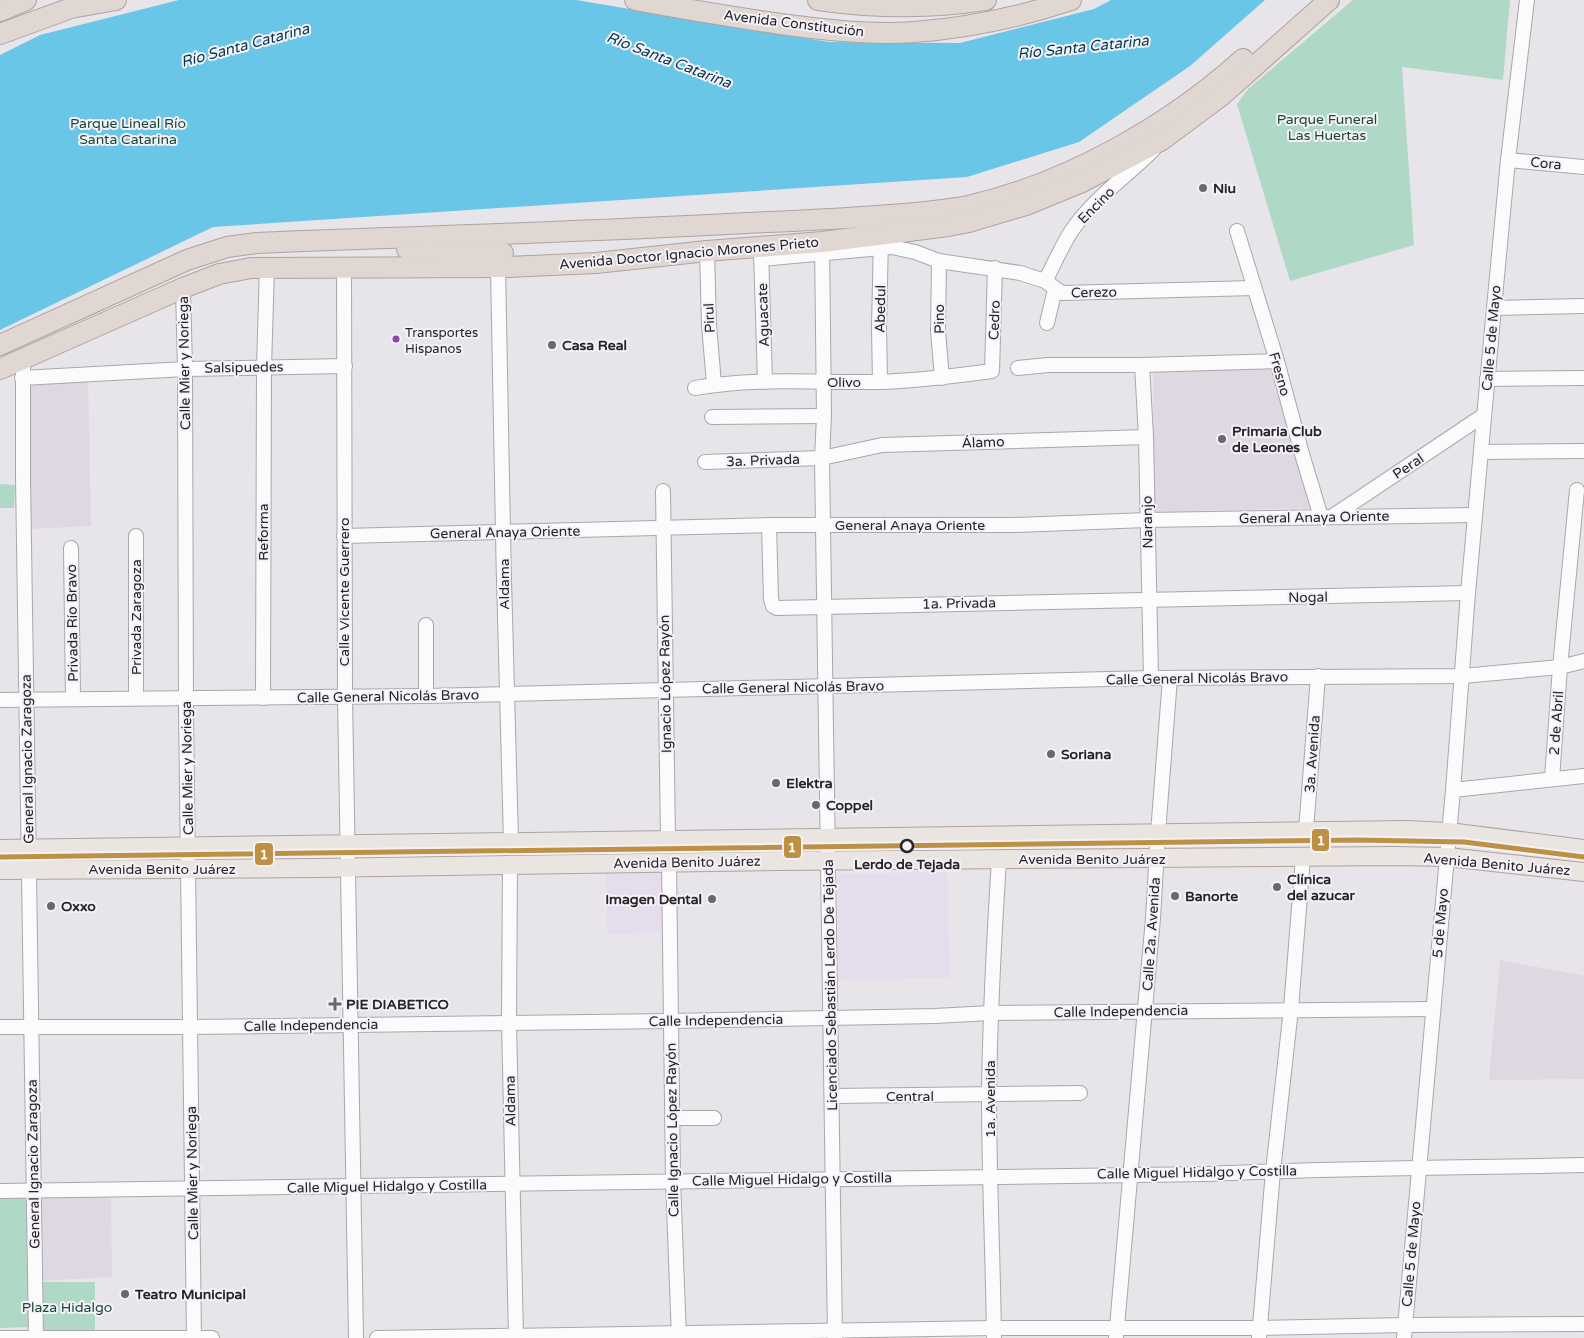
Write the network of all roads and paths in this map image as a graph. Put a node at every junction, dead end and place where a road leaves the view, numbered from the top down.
1 (26, 0) edge
2 (116, 0) edge
3 (635, 0) edge
4 (818, 0) edge
5 (1071, 0) edge
6 (1309, 0) edge
7 (1329, 0) edge
8 (1527, 0) edge
9 (975, 1) edge
10 (0, 11) edge
11 (0, 34) edge
12 (1162, 140) junction
13 (1508, 160) junction
14 (1584, 167) edge
15 (1237, 231) dead end
16 (303, 241) junction
17 (882, 242) junction
18 (822, 248) junction
19 (707, 252) junction
20 (761, 253) junction
21 (684, 254) junction
22 (939, 261) junction
23 (498, 266) junction
24 (267, 267) junction
25 (344, 267) junction
26 (995, 268) junction
27 (1050, 285) junction
28 (183, 288) junction
29 (1254, 288) junction
30 (1584, 306) edge
31 (1494, 308) junction
32 (1047, 323) dead end
33 (0, 345) edge
34 (1277, 361) junction
35 (1142, 365) junction
36 (345, 366) junction
37 (264, 367) junction
38 (1018, 368) dead end
39 (0, 369) edge
40 (23, 369) junction
41 (185, 369) junction
42 (992, 371) joint
43 (942, 378) junction
44 (1584, 378) edge
45 (1487, 379) junction
46 (765, 382) junction
47 (823, 382) junction
48 (880, 382) junction
49 (714, 384) junction
50 (695, 388) dead end
51 (1484, 415) junction
52 (824, 416) junction
53 (712, 417) dead end
54 (1146, 437) junction
55 (1584, 451) edge
56 (1481, 452) junction
57 (822, 458) junction
58 (705, 462) dead end
59 (1576, 490) dead end
60 (663, 492) dead end
61 (1475, 515) junction
62 (1327, 517) junction
63 (1148, 520) junction
64 (824, 525) junction
65 (769, 526) junction
66 (663, 529) junction
67 (504, 532) junction
68 (136, 536) dead end
69 (344, 536) junction
70 (71, 548) dead end
71 (1468, 593) junction
72 (1148, 600) junction
73 (825, 606) junction
74 (426, 625) dead end
75 (1584, 661) edge
76 (1560, 667) junction
77 (1318, 676) junction
78 (1463, 676) junction
79 (1151, 678) junction
80 (1170, 678) junction
81 (826, 686) junction
82 (665, 690) junction
83 (506, 694) junction
84 (426, 696) junction
85 (345, 697) junction
86 (73, 698) junction
87 (136, 698) junction
88 (186, 698) junction
89 (263, 698) junction
90 (26, 699) junction
91 (0, 700) edge
92 (1584, 776) edge
93 (1552, 779) junction
94 (1453, 790) junction
95 (1306, 831) junction
96 (1449, 832) junction
97 (1158, 834) junction
98 (827, 837) junction
99 (668, 840) junction
100 (511, 841) junction
101 (348, 844) junction
102 (188, 846) junction
103 (28, 848) junction
104 (1576, 848) edge
105 (0, 849) edge
106 (1303, 857) junction
107 (1446, 857) junction
108 (1156, 859) junction
109 (999, 860) junction
110 (828, 862) junction
111 (669, 863) junction
112 (510, 864) junction
113 (348, 867) junction
114 (28, 869) junction
115 (189, 869) junction
116 (0, 870) edge
117 (1566, 870) junction
118 (1584, 872) edge
119 (1291, 1009) junction
120 (1432, 1009) junction
121 (1144, 1010) junction
122 (990, 1012) junction
123 (830, 1018) junction
124 (670, 1021) junction
125 (509, 1022) junction
126 (349, 1024) junction
127 (30, 1026) junction
128 (0, 1027) edge
129 (190, 1027) junction
130 (1080, 1093) dead end
131 (989, 1095) junction
132 (832, 1096) junction
133 (672, 1118) junction
134 (714, 1118) dead end
135 (1584, 1165) edge
136 (1419, 1170) junction
137 (1273, 1171) junction
138 (1130, 1174) junction
139 (989, 1176) junction
140 (832, 1178) junction
141 (672, 1180) junction
142 (511, 1184) junction
143 (354, 1186) junction
144 (192, 1189) junction
145 (33, 1190) junction
146 (0, 1191) edge
147 (1584, 1324) edge
148 (1405, 1331) edge
149 (994, 1333) edge
150 (1117, 1333) edge
151 (1259, 1333) edge
152 (835, 1334) edge
153 (679, 1335) edge
154 (516, 1337) edge
155 (0, 1338) edge
156 (36, 1338) edge
157 (194, 1338) edge
158 (212, 1338) edge
159 (356, 1338) edge
160 (377, 1338) edge

1 - 10 highway
2 - 11 highway
3 - 5 highway, Avenida Constitución
4 - 9 highway, Avenida Constitución
6 - 16 highway, Avenida Doctor Ignacio Morones Prieto
7 - 12 highway, Avenida Doctor Ignacio Morones Prieto
8 - 13 street, Calle 5 de Mayo
12 - 17 highway, Avenida Doctor Ignacio Morones Prieto
12 - 27 street, Encino
13 - 14 street, Cora
13 - 31 street, Calle 5 de Mayo
15 - 29 street, Fresno
16 - 21 highway
16 - 33 highway, Avenida Doctor Ignacio Morones Prieto
17 - 18 highway, Avenida Doctor Ignacio Morones Prieto
17 - 22 street, Cerezo
17 - 48 street, Abedul
18 - 20 highway, Avenida Doctor Ignacio Morones Prieto
18 - 47 street, Licenciado Sebastián Lerdo De Tejada
19 - 20 highway, Avenida Doctor Ignacio Morones Prieto
19 - 21 highway, Avenida Doctor Ignacio Morones Prieto
19 - 49 street, Pirul
20 - 46 street, Aguacate
21 - 23 highway, Avenida Doctor Ignacio Morones Prieto
22 - 26 street, Cerezo
22 - 43 street, Pino
23 - 25 highway, Avenida Doctor Ignacio Morones Prieto
23 - 67 street, Aldama
24 - 25 highway, Avenida Doctor Ignacio Morones Prieto
24 - 28 highway, Avenida Doctor Ignacio Morones Prieto
24 - 37 street, Reforma
25 - 36 street, Calle Vicente Guerrero
26 - 27 street, Cerezo
26 - 42 street, Cedro
27 - 29 street, Cerezo
27 - 32 street, Encino
28 - 40 highway, Avenida Doctor Ignacio Morones Prieto
28 - 41 street, Calle Mier y Noriega
29 - 34 street, Fresno
30 - 31 street
31 - 45 street, Calle 5 de Mayo
34 - 35 street
34 - 62 street, Fresno
35 - 38 street
35 - 54 street, Naranjo
36 - 37 street, Salsipuedes
36 - 69 street, Calle Vicente Guerrero
37 - 41 street, Salsipuedes
37 - 89 street, Reforma
39 - 40 highway, Avenida Doctor Ignacio Morones Prieto
40 - 41 street, Salsipuedes
40 - 90 street, General Ignacio Zaragoza
41 - 88 street, Calle Mier y Noriega
42 - 43 street, Olivo
43 - 48 street, Olivo
44 - 45 street
45 - 51 street, Calle 5 de Mayo
46 - 47 street, Olivo
46 - 49 street, Olivo
47 - 48 street, Olivo
47 - 52 street, Licenciado Sebastián Lerdo De Tejada
49 - 50 street, Olivo
51 - 56 street, Calle 5 de Mayo
51 - 62 street, Peral
52 - 53 street
52 - 57 street, Licenciado Sebastián Lerdo De Tejada
54 - 57 street, Álamo
54 - 63 street, Naranjo
55 - 56 street
56 - 61 street, Calle 5 de Mayo
57 - 58 street, 3a. Privada
57 - 64 street, Licenciado Sebastián Lerdo De Tejada
59 - 76 street, 2 de Abril
60 - 66 street, Ignacio López Rayón
61 - 62 street, General Anaya Oriente
61 - 71 street, Calle 5 de Mayo
62 - 63 street, General Anaya Oriente
63 - 64 street, General Anaya Oriente
63 - 72 street, Naranjo
64 - 65 street, General Anaya Oriente
64 - 73 street, Licenciado Sebastián Lerdo De Tejada
65 - 66 street, General Anaya Oriente
65 - 73 street, 1a. Privada
66 - 67 street, General Anaya Oriente
66 - 82 street, Ignacio López Rayón
67 - 69 street, General Anaya Oriente
67 - 83 street, Aldama
68 - 87 street, Privada Zaragoza
69 - 85 street, Calle Vicente Guerrero
70 - 86 street, Privada Río Bravo
71 - 72 street, Nogal
71 - 78 street, Calle 5 de Mayo
72 - 73 street, 1a. Privada
72 - 79 street, Naranjo
73 - 81 street, Licenciado Sebastián Lerdo De Tejada
74 - 84 street
75 - 76 street, Calle General Nicolás Bravo
76 - 78 street, Calle General Nicolás Bravo
76 - 93 street, 2 de Abril
77 - 78 street, Calle General Nicolás Bravo
77 - 80 street, Calle General Nicolás Bravo
77 - 95 street, 3a. Avenida
78 - 94 street, 5 de Mayo
79 - 80 street, Calle General Nicolás Bravo
79 - 81 street, Calle General Nicolás Bravo
80 - 97 street, Calle 2a. Avenida
81 - 82 street, Calle General Nicolás Bravo
81 - 98 street, Licenciado Sebastián Lerdo De Tejada
82 - 83 street, Calle General Nicolás Bravo
82 - 99 street, Ignacio López Rayón
83 - 84 street, Calle General Nicolás Bravo
83 - 100 street, Aldama
84 - 85 street, Calle General Nicolás Bravo
85 - 89 street, Calle General Nicolás Bravo
85 - 101 street, Calle Vicente Guerrero
86 - 87 street, Calle General Nicolás Bravo
86 - 90 street, Calle General Nicolás Bravo
87 - 88 street, Calle General Nicolás Bravo
88 - 89 street, Calle General Nicolás Bravo
88 - 102 street, Calle Mier y Noriega
90 - 91 street, Calle General Nicolás Bravo
90 - 103 street, General Ignacio Zaragoza
92 - 93 street
93 - 94 street
94 - 96 street, 5 de Mayo
95 - 96 main road, Avenida Benito Juárez
95 - 97 main road, Avenida Benito Juárez
96 - 104 main road, Avenida Benito Juárez
96 - 107 street, 5 de Mayo
97 - 98 main road, Avenida Benito Juárez
97 - 108 street, Calle 2a. Avenida
98 - 99 main road, Avenida Benito Juárez
98 - 110 street, Licenciado Sebastián Lerdo De Tejada
99 - 100 main road, Avenida Benito Juárez
100 - 101 main road, Avenida Benito Juárez
101 - 102 main road, Avenida Benito Juárez
101 - 113 street, Calle Vicente Guerrero
102 - 103 main road, Avenida Benito Juárez
102 - 115 street, Calle Mier y Noriega
103 - 105 main road, Avenida Benito Juárez
103 - 114 street, General Ignacio Zaragoza
104 - 117 main road
106 - 107 main road, Avenida Benito Juárez
106 - 108 main road, Avenida Benito Juárez
106 - 119 street
107 - 117 main road, Avenida Benito Juárez
107 - 120 street, 5 de Mayo
108 - 109 main road, Avenida Benito Juárez
108 - 121 street, Calle 2a. Avenida
109 - 110 main road, Avenida Benito Juárez
109 - 122 street, 1a. Avenida
110 - 111 main road, Avenida Benito Juárez
110 - 123 street, Licenciado Sebastián Lerdo De Tejada
111 - 112 main road, Avenida Benito Juárez
111 - 124 street, Calle Ignacio López Rayón
112 - 113 main road, Avenida Benito Juárez
112 - 125 street, Aldama
113 - 115 main road, Avenida Benito Juárez
113 - 126 street, Calle Vicente Guerrero
114 - 115 main road, Avenida Benito Juárez
114 - 116 main road, Avenida Benito Juárez
114 - 127 street, General Ignacio Zaragoza
115 - 129 street, Calle Mier y Noriega
117 - 118 main road, Avenida Benito Juárez
119 - 120 street, Calle Independencia
119 - 121 street, Calle Independencia
119 - 137 street
120 - 136 street, 5 de Mayo
121 - 122 street, Calle Independencia
121 - 138 street, Calle 2a. Avenida
122 - 123 street, Calle Independencia
122 - 131 street, 1a. Avenida
123 - 124 street, Calle Independencia
123 - 132 street, Licenciado Sebastián Lerdo De Tejada
124 - 125 street, Calle Independencia
124 - 133 street, Calle Ignacio López Rayón
125 - 126 street, Calle Independencia
125 - 142 street, Aldama
126 - 129 street, Calle Independencia
126 - 143 street, Calle Vicente Guerrero
127 - 128 street, Calle Independencia
127 - 129 street, Calle Independencia
127 - 145 street, General Ignacio Zaragoza
129 - 144 street, Calle Mier y Noriega
130 - 131 street, Central
131 - 132 street, Central
131 - 139 street, 1a. Avenida
132 - 140 street, Licenciado Sebastián Lerdo De Tejada
133 - 134 street
133 - 141 street, Calle Ignacio López Rayón
135 - 136 street, Calle Miguel Hidalgo y Costilla
136 - 137 street, Calle Miguel Hidalgo y Costilla
136 - 148 street, Calle 5 de Mayo
137 - 138 street, Calle Miguel Hidalgo y Costilla
137 - 151 street
138 - 139 street, Calle Miguel Hidalgo y Costilla
138 - 150 street, Calle 2a. Avenida
139 - 140 street, Calle Miguel Hidalgo y Costilla
139 - 149 street, 1a. Avenida
140 - 141 street, Calle Miguel Hidalgo y Costilla
140 - 152 street, Licenciado Sebastián Lerdo De Tejada
141 - 142 street, Calle Miguel Hidalgo y Costilla
141 - 153 street, Calle Ignacio López Rayón
142 - 143 street, Calle Miguel Hidalgo y Costilla
142 - 154 street, Aldama
143 - 144 street, Calle Miguel Hidalgo y Costilla
143 - 159 street, Calle Vicente Guerrero
144 - 145 street, Calle Miguel Hidalgo y Costilla
144 - 157 street, Calle Mier y Noriega
145 - 146 street, Calle Miguel Hidalgo y Costilla
145 - 156 street, General Ignacio Zaragoza
147 - 148 street
148 - 151 street
149 - 150 street
149 - 152 street
150 - 151 street
152 - 153 street
153 - 154 street
154 - 160 street
155 - 156 street
156 - 157 street
157 - 158 street

